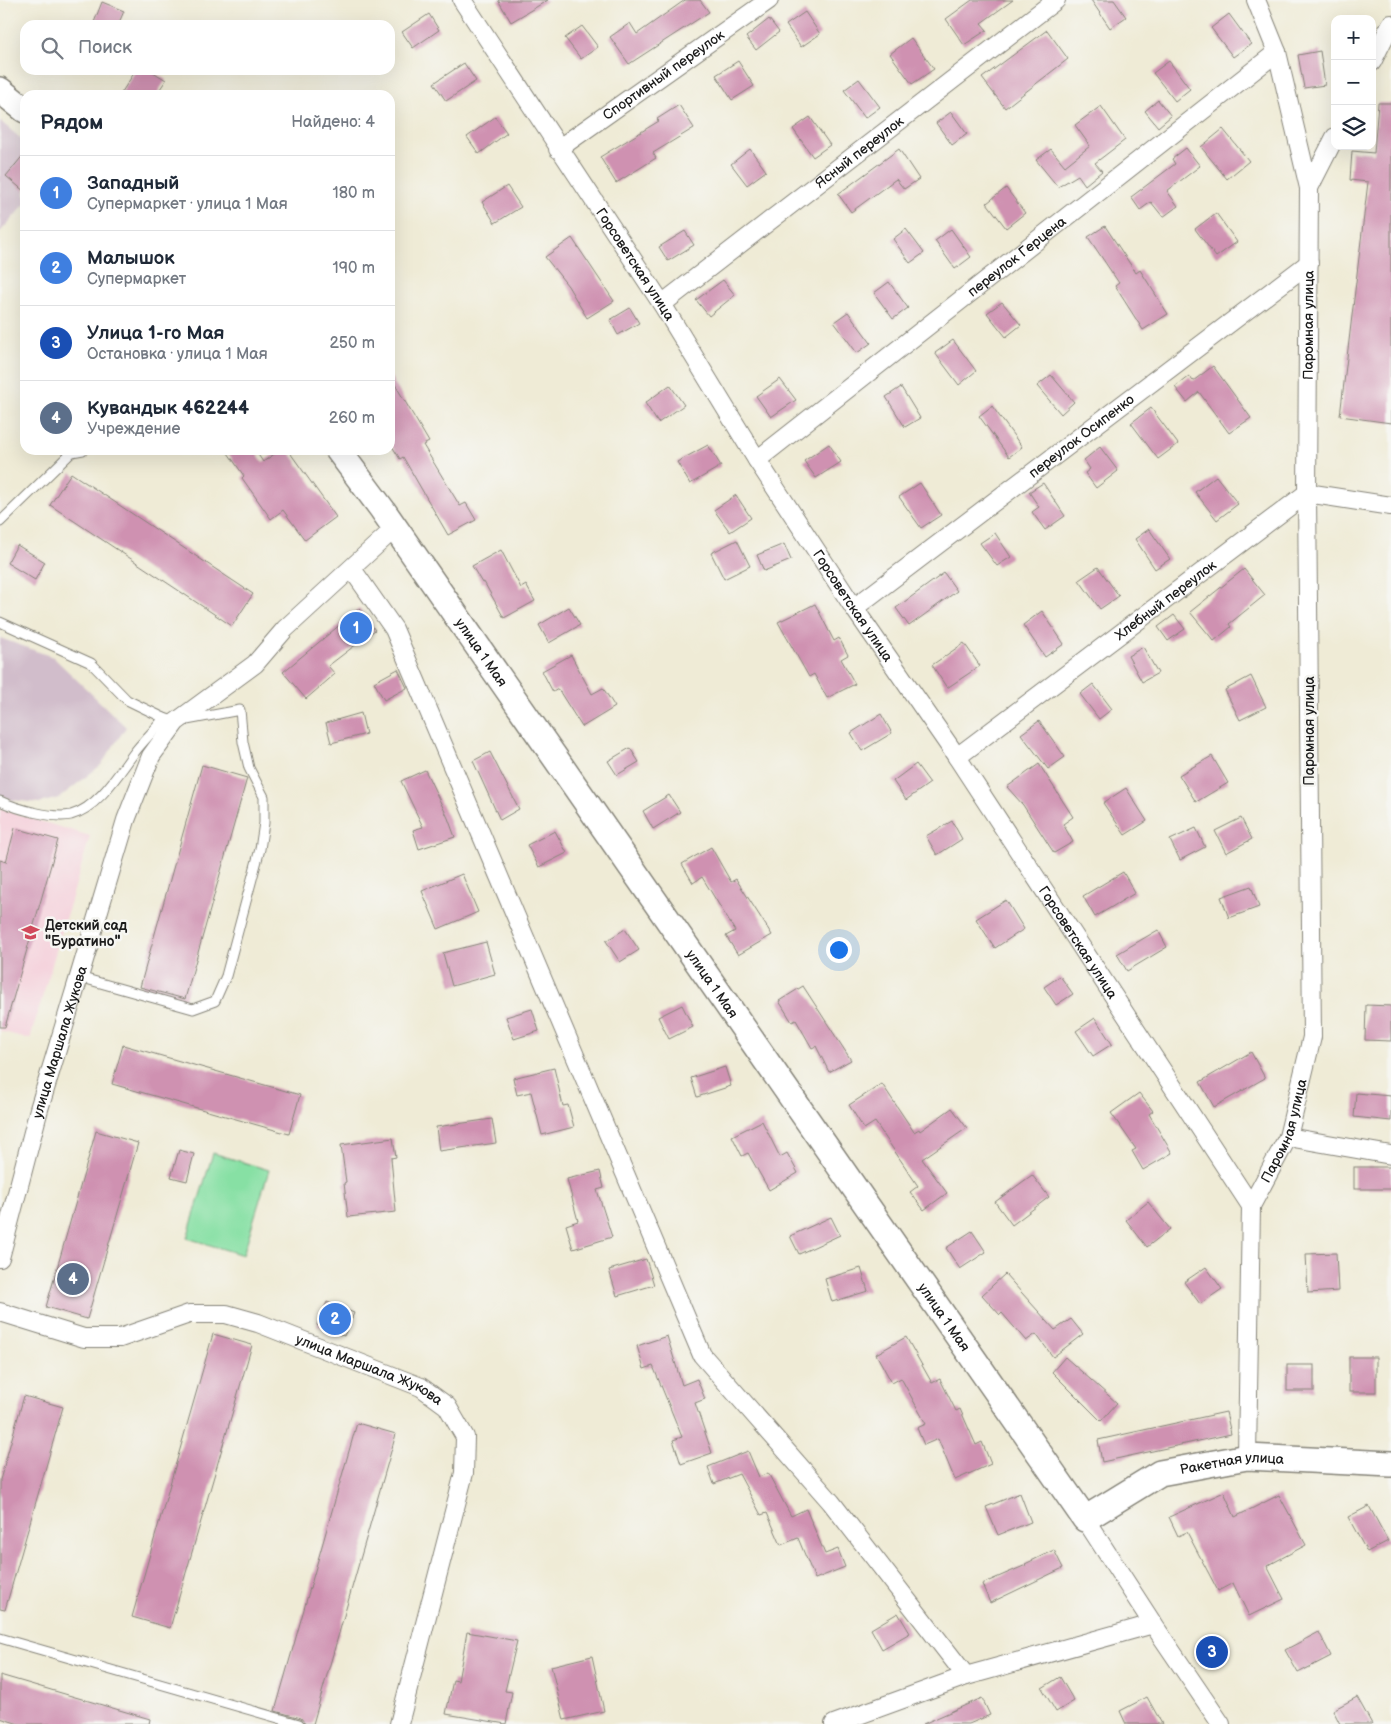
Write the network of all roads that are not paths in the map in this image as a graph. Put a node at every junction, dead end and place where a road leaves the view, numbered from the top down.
1 (462, 0) edge
2 (769, 0) edge
3 (1056, 0) edge
4 (1256, 0) edge
5 (1391, 24) edge
6 (1277, 52) junction
7 (1373, 60) edge
8 (0, 90) edge
9 (20, 106) edge
10 (1331, 145) edge
11 (558, 148) junction
12 (1309, 188) junction
13 (1309, 263) junction
14 (662, 304) junction
15 (69, 455) edge
16 (342, 455) edge
17 (757, 460) junction
18 (1307, 493) junction
19 (1391, 506) edge
20 (0, 522) edge
21 (395, 528) junction
22 (352, 569) junction
23 (854, 608) junction
24 (0, 622) edge
25 (170, 720) junction
26 (957, 757) junction
27 (0, 801) edge
28 (79, 977) junction
29 (1288, 1138) junction
30 (1391, 1156) edge
31 (1251, 1206) junction
32 (0, 1258) edge
33 (0, 1312) edge
34 (1247, 1457) junction
35 (1391, 1464) edge
36 (1085, 1519) junction
37 (1153, 1624) junction
38 (0, 1638) edge
39 (966, 1676) junction
40 (299, 1724) edge
41 (399, 1724) edge
42 (834, 1724) edge
43 (1221, 1724) edge

1 - 11 street, Горсоветская улица
2 - 11 street, Спортивный переулок
3 - 14 street, Ясный переулок
4 - 6 street, Паромная улица
5 - 7 street
6 - 12 street, Паромная улица
6 - 17 street, переулок Герцена
8 - 9 main road
10 - 12 street
11 - 14 street, Горсоветская улица
12 - 13 street, Паромная улица
13 - 18 street, Паромная улица
13 - 23 street, переулок Осипенко
14 - 17 street, Горсоветская улица
15 - 20 lane
16 - 21 main road, улица 1 Мая
17 - 23 street, Горсоветская улица
18 - 19 street
18 - 26 street, Хлебный переулок
18 - 29 street, Паромная улица
21 - 22 street, улица Маршала Жукова
21 - 36 main road, улица 1 Мая
22 - 25 street, улица Маршала Жукова
22 - 39 street
23 - 26 street, Горсоветская улица
24 - 25 lane
25 - 27 lane
25 - 28 street, улица Маршала Жукова
25 - 28 lane
26 - 31 street, Горсоветская улица
28 - 32 street, улица Маршала Жукова
29 - 30 street
29 - 31 street, Паромная улица
31 - 34 street, Паромная улица
33 - 41 street, улица Маршала Жукова
34 - 35 main road, Ракетная улица
34 - 36 main road, Ракетная улица
36 - 37 street
37 - 39 street
37 - 43 street
38 - 40 lane
39 - 42 street

